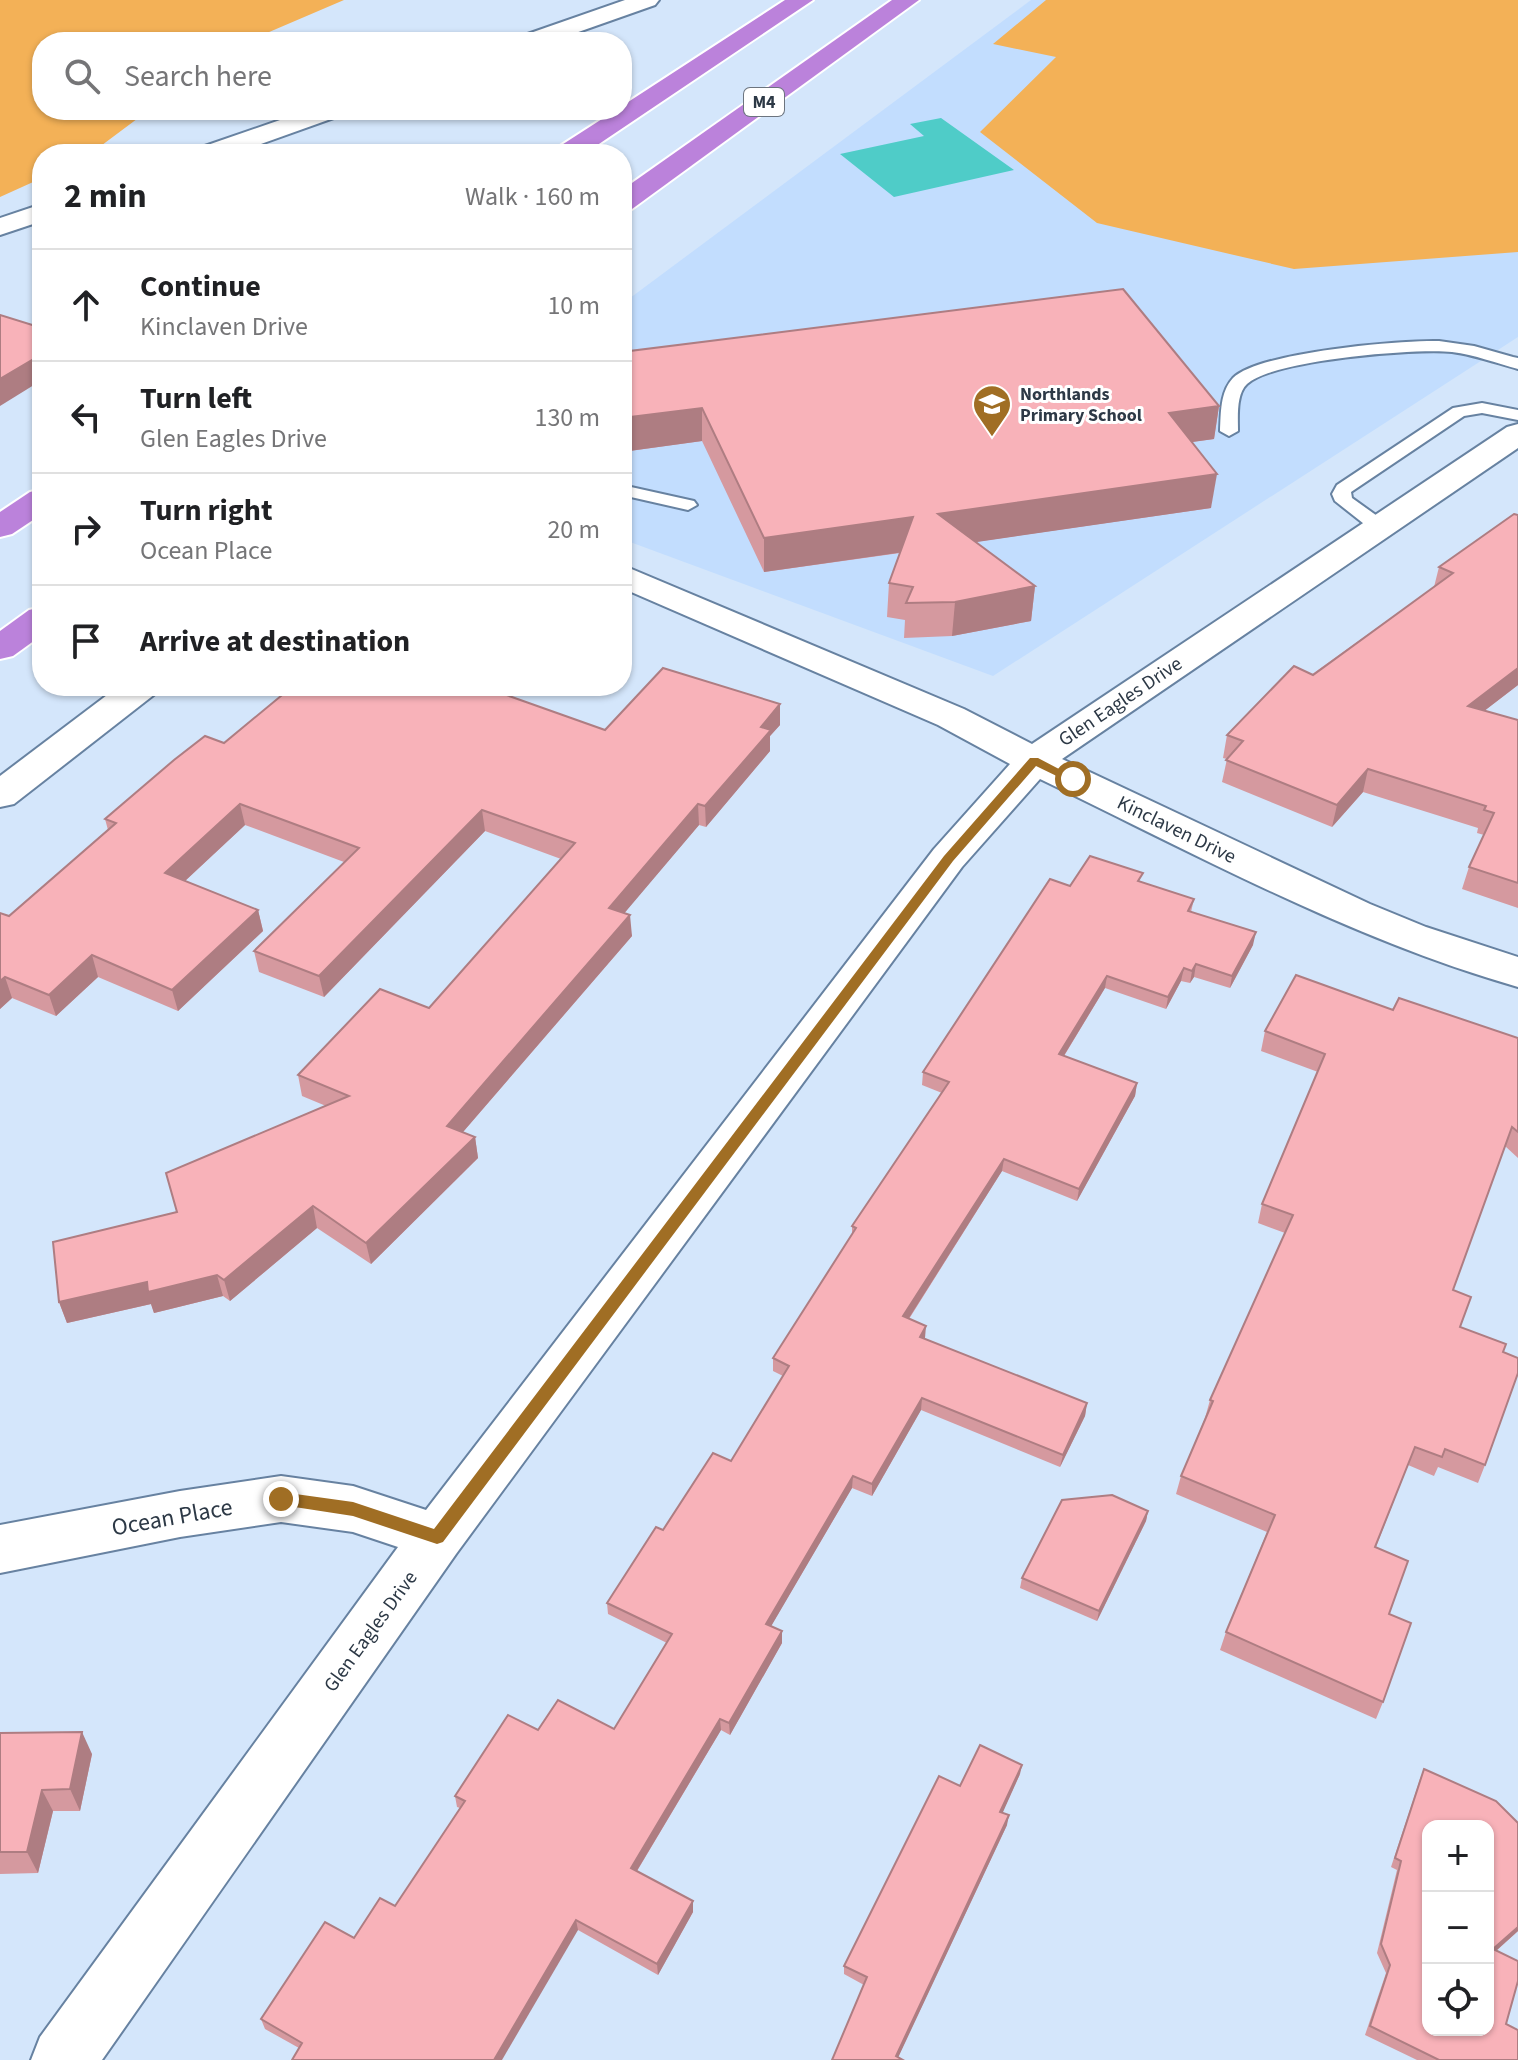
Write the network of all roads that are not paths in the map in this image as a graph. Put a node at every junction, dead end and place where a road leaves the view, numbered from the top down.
1 (647, 0) edge
2 (801, 0) edge
3 (907, 0) edge
4 (556, 32) edge
5 (632, 111) edge
6 (305, 120) edge
7 (618, 120) edge
8 (236, 144) edge
9 (581, 144) edge
10 (632, 196) edge
11 (32, 216) edge
12 (0, 227) edge
13 (1518, 364) edge
14 (1518, 415) edge
15 (1229, 431) dead end
16 (1518, 434) edge
17 (632, 492) edge
18 (688, 505) dead end
19 (32, 506) edge
20 (0, 527) edge
21 (1380, 527) junction
22 (632, 579) edge
23 (32, 625) edge
24 (0, 648) edge
25 (129, 696) edge
26 (1034, 761) junction
27 (0, 795) edge
28 (1518, 972) edge
29 (437, 1537) junction
30 (0, 1549) edge
31 (63, 2060) edge

1 - 4 street
2 - 5 highway
3 - 10 highway, M4
6 - 8 street
7 - 9 highway
11 - 12 street
13 - 15 lane
14 - 21 lane
16 - 21 street, Glen Eagles Drive
17 - 18 lane
19 - 20 highway
21 - 26 street, Glen Eagles Drive
22 - 26 street, Kinclaven Drive
23 - 24 highway
25 - 27 street
26 - 28 street, Kinclaven Drive
26 - 29 street, Glen Eagles Drive
29 - 30 street, Ocean Place
29 - 31 street, Glen Eagles Drive

